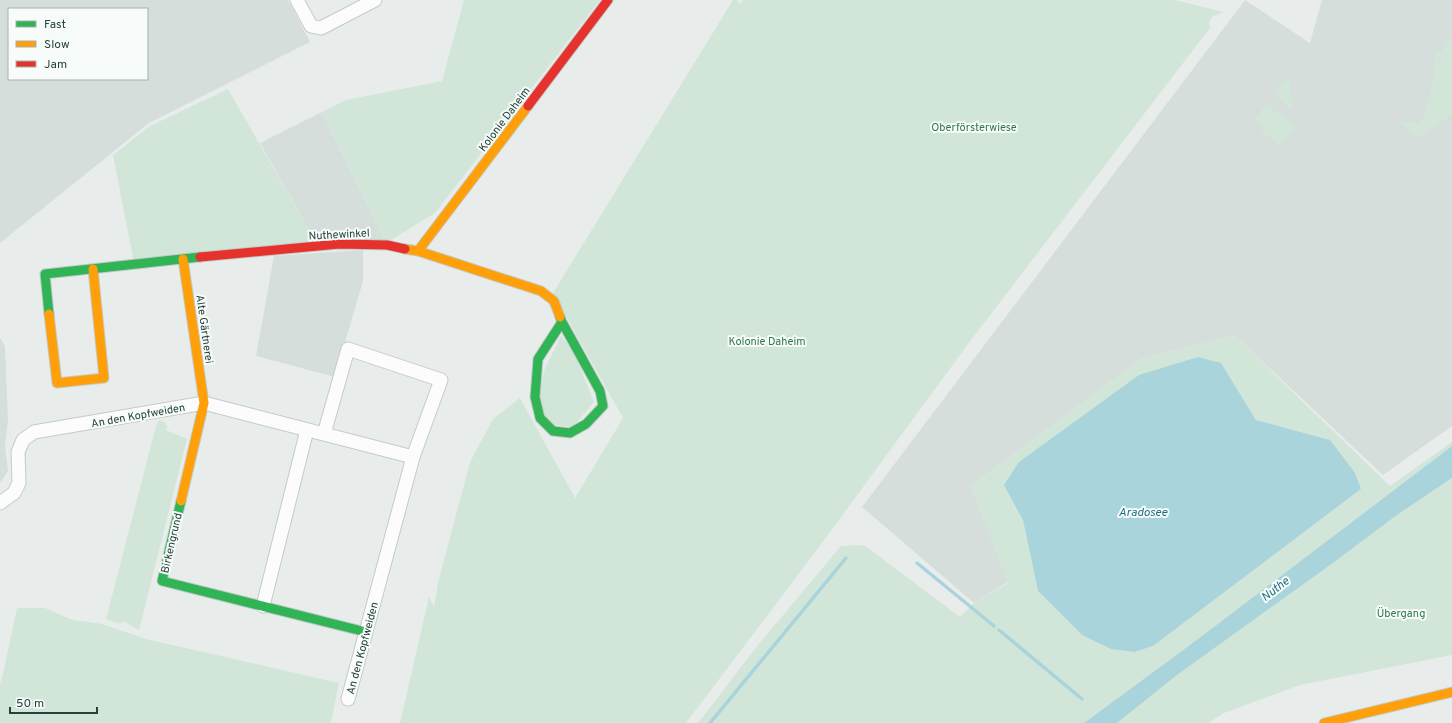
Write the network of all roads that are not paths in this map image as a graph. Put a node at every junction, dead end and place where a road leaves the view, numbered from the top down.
1 (297, 0) edge
2 (375, 0) edge
3 (608, 0) edge
4 (418, 251) junction
5 (183, 259) junction
6 (93, 269) junction
7 (562, 322) junction
8 (204, 403) junction
9 (307, 430) junction
10 (324, 434) junction
11 (413, 457) junction
12 (0, 503) edge
13 (263, 606) junction
14 (366, 632) junction
15 (1452, 692) edge
16 (348, 699) dead end
17 (1324, 723) edge

1 - 2 street
3 - 4 main road, Kolonie Daheim
4 - 5 main road, Nuthewinkel
4 - 7 main road, Nuthewinkel
5 - 6 main road, Nuthewinkel
5 - 8 main road, Alte Gärtnerei
6 - 6 main road, Nuthewinkel
7 - 7 main road, Nuthewinkel
8 - 9 street, An den Kopfweiden
8 - 12 street, An den Kopfweiden
8 - 13 main road, Birkengrund
9 - 10 street, An den Kopfweiden
9 - 13 street
10 - 11 street, An den Kopfweiden
10 - 11 street, An den Kopfweiden
11 - 14 street, An den Kopfweiden
13 - 14 main road, Birkengrund
14 - 16 street, An den Kopfweiden
15 - 17 main road

